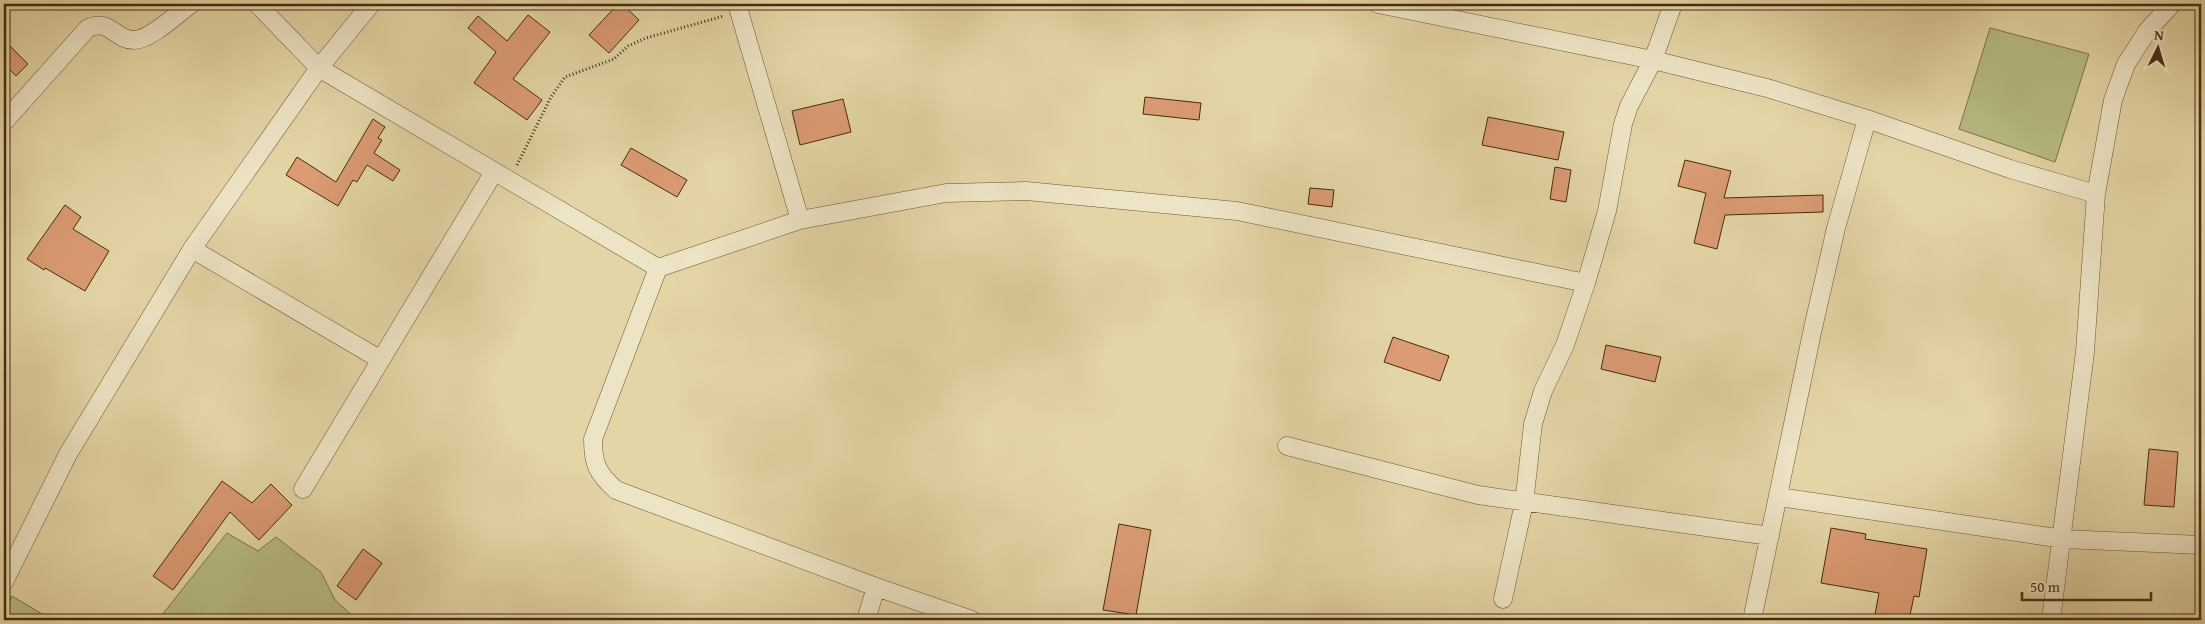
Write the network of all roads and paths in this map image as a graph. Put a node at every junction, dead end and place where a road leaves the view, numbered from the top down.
1 (191, 4) edge
2 (257, 4) edge
3 (371, 4) edge
4 (1381, 4) edge
5 (1673, 4) edge
6 (2172, 4) edge
7 (738, 8) edge
8 (1653, 60) junction
9 (319, 68) junction
10 (1867, 119) junction
11 (4, 122) edge
12 (494, 172) junction
13 (510, 179) junction
14 (2096, 194) junction
15 (800, 220) junction
16 (192, 249) junction
17 (658, 268) junction
18 (1586, 283) junction
19 (381, 360) junction
20 (1287, 446) dead end
21 (303, 489) dead end
22 (1779, 497) junction
23 (1524, 503) junction
24 (1770, 536) junction
25 (2063, 539) junction
26 (2201, 545) edge
27 (4, 582) edge
28 (876, 587) junction
29 (1504, 599) dead end
30 (866, 620) edge
31 (972, 620) edge
32 (1752, 620) edge
33 (2051, 620) edge

1 - 11 street
2 - 9 street
3 - 9 street
4 - 8 street
5 - 8 street
6 - 14 street
7 - 13 path
7 - 15 street
8 - 10 street
8 - 18 street
9 - 12 street
9 - 16 street
10 - 14 street
10 - 22 street
12 - 13 street
12 - 19 street
13 - 17 street
14 - 25 street
15 - 17 street
15 - 18 street
16 - 19 street
16 - 27 street
17 - 28 street
18 - 23 street
19 - 21 street
20 - 23 street
22 - 24 street
22 - 25 street
23 - 24 street
23 - 29 street
24 - 32 street
25 - 26 street
25 - 33 street
28 - 30 street
28 - 31 street

